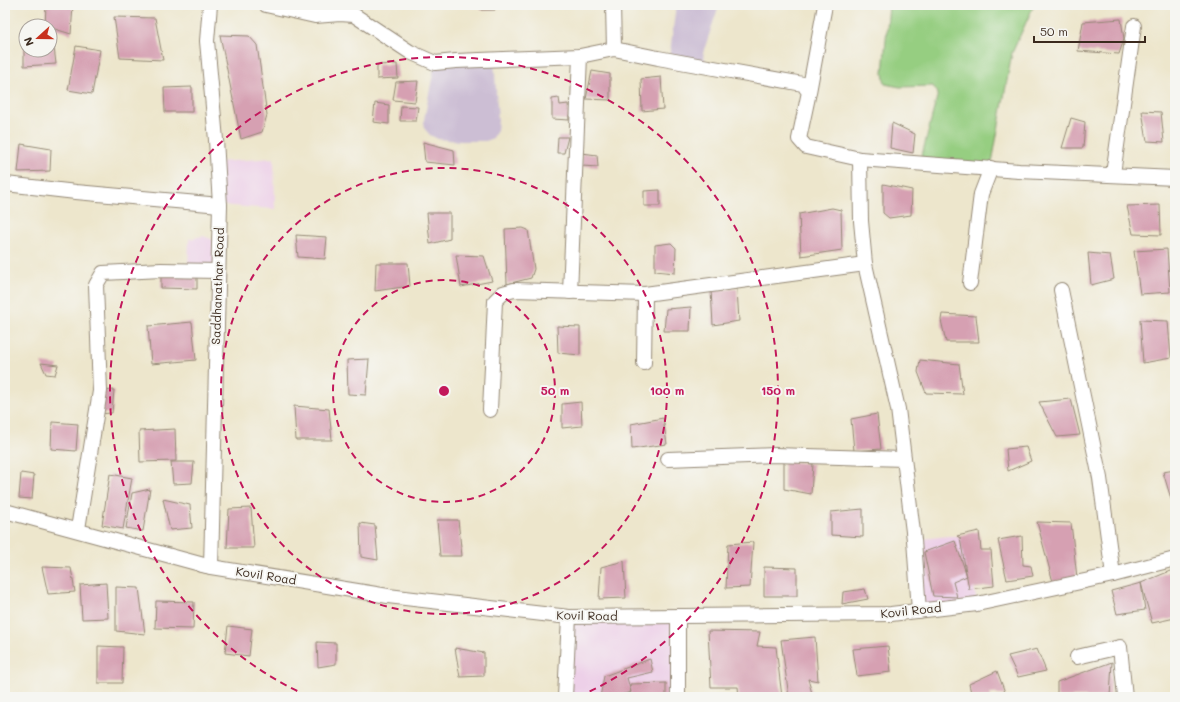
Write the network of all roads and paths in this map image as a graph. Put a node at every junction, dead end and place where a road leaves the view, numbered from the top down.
1 (210, 5) edge
2 (266, 5) edge
3 (613, 5) edge
4 (825, 5) edge
5 (1134, 26) dead end
6 (614, 48) junction
7 (580, 56) junction
8 (809, 92) junction
9 (860, 159) junction
10 (991, 168) junction
11 (1113, 174) junction
12 (1175, 178) edge
13 (6, 184) edge
14 (220, 205) junction
15 (865, 264) junction
16 (218, 270) junction
17 (970, 282) dead end
18 (1061, 290) dead end
19 (570, 292) junction
20 (645, 294) junction
21 (644, 363) dead end
22 (490, 410) dead end
23 (668, 459) dead end
24 (904, 459) junction
25 (5, 511) edge
26 (78, 529) junction
27 (1175, 560) edge
28 (211, 567) junction
29 (1113, 575) junction
30 (919, 611) junction
31 (678, 616) junction
32 (569, 618) junction
33 (1077, 658) dead end
34 (565, 697) edge
35 (678, 697) edge
36 (1125, 697) edge

1 - 14 street, Saddhanathar Road
2 - 7 street
3 - 6 street
4 - 8 street
5 - 11 street
6 - 7 street
6 - 8 street
7 - 19 street
8 - 9 street
9 - 10 street
9 - 15 street
10 - 11 street
10 - 17 street
11 - 12 street
13 - 14 street
14 - 16 street, Saddhanathar Road
15 - 20 street
15 - 24 street
16 - 26 street
16 - 28 street, Saddhanathar Road
18 - 29 street
19 - 20 street
19 - 22 street
20 - 21 street
23 - 24 street
24 - 30 street
25 - 26 street
25 - 28 street, Kovil Road
26 - 28 street
27 - 29 street, Kovil Road
28 - 32 street, Kovil Road
29 - 30 street, Kovil Road
30 - 31 street, Kovil Road
31 - 32 street, Kovil Road
31 - 35 street
32 - 34 street
33 - 36 street

